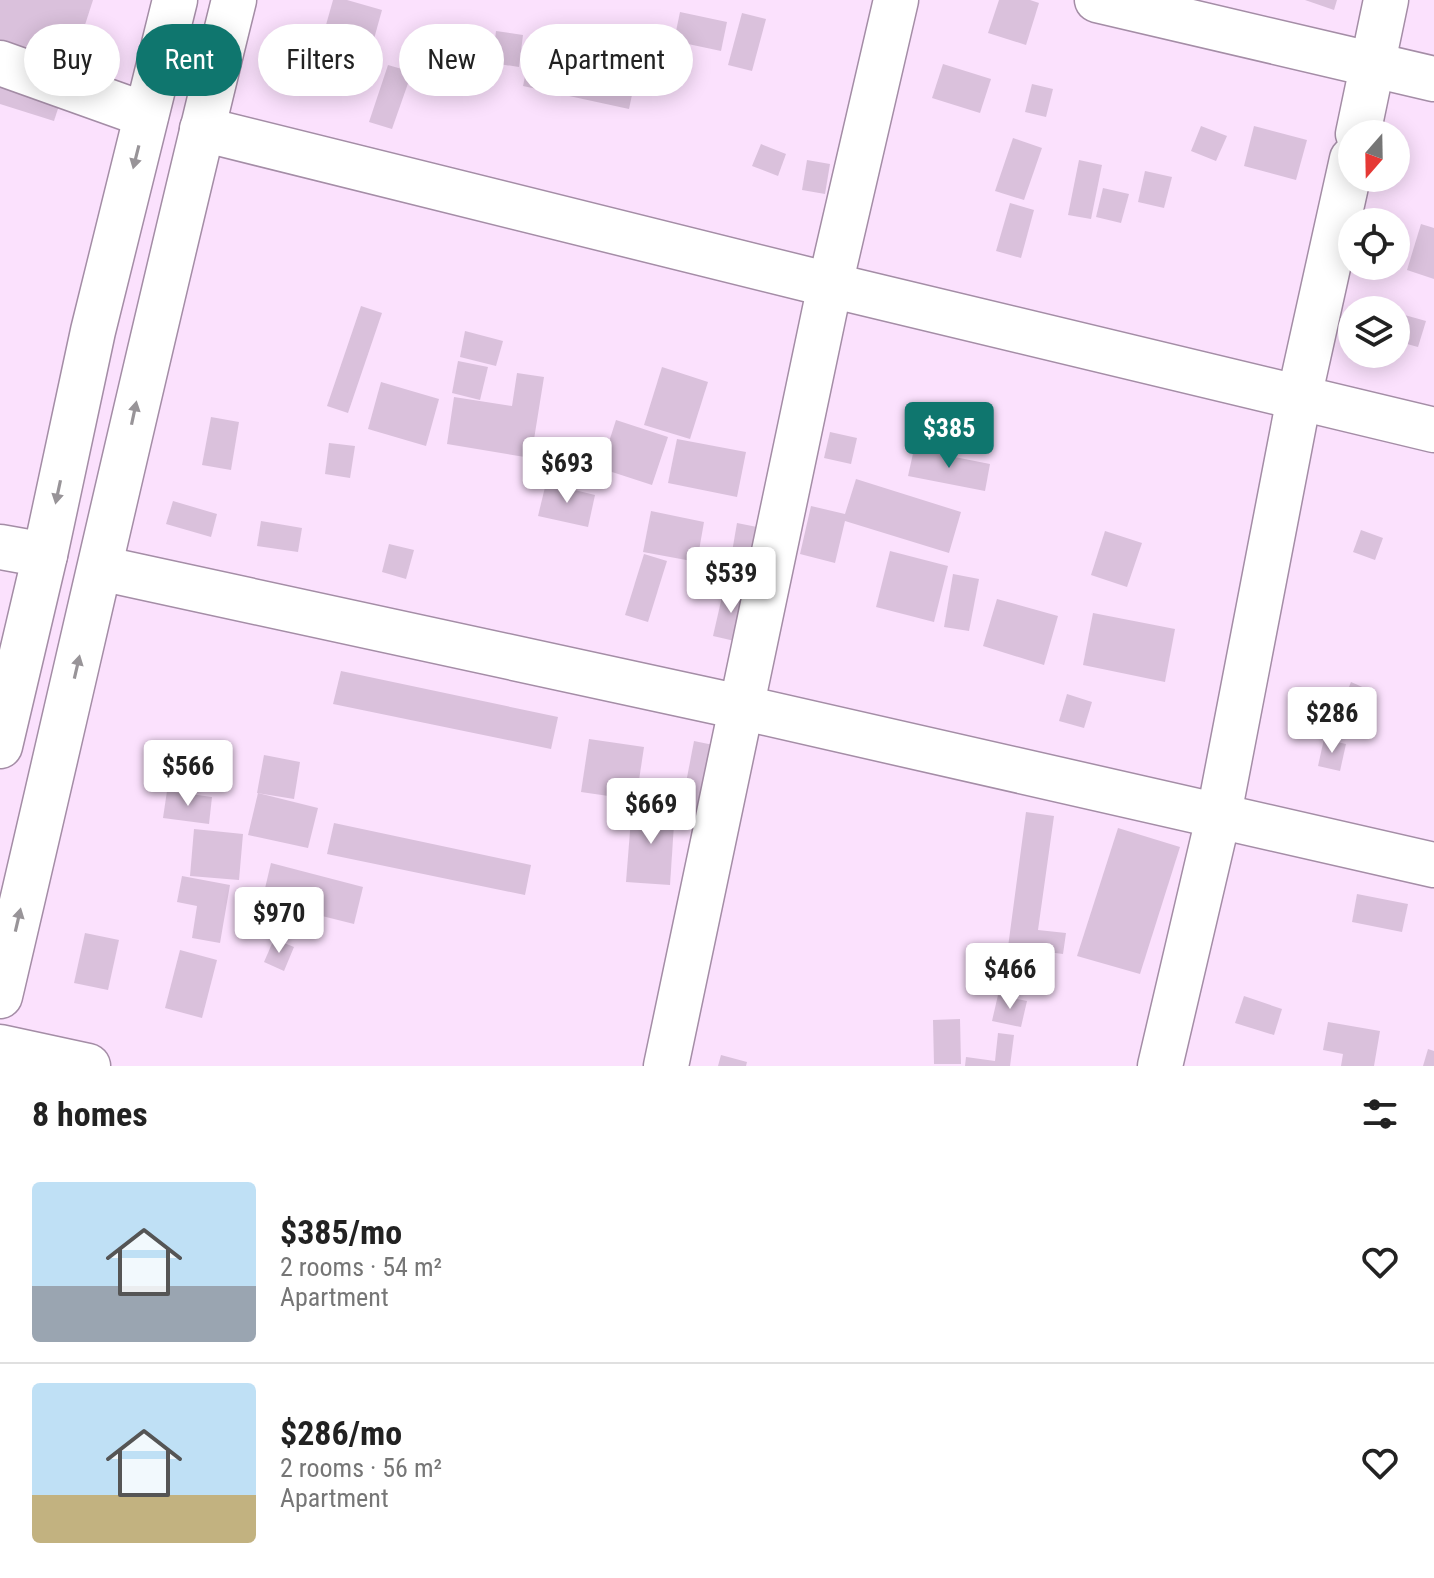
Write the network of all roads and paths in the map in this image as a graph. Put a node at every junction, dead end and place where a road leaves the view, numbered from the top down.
1 (175, 0) edge
2 (234, 0) edge
3 (896, 0) edge
4 (1097, 0) edge
5 (1386, 0) edge
6 (0, 63) edge
7 (1373, 66) junction
8 (1434, 79) edge
9 (146, 115) junction
10 (1361, 120) edge
11 (202, 129) junction
12 (1345, 192) edge
13 (830, 285) junction
14 (1299, 398) junction
15 (1434, 430) edge
16 (0, 547) edge
17 (45, 555) junction
18 (100, 568) junction
19 (740, 707) junction
20 (0, 746) edge
21 (1219, 814) junction
22 (1434, 865) edge
23 (0, 996) edge
24 (0, 1047) edge
25 (88, 1066) edge
26 (666, 1066) edge
27 (1160, 1066) edge

1 - 9 street
2 - 11 street
3 - 13 street
4 - 7 street
5 - 7 street
6 - 9 street
7 - 8 street
7 - 10 street
9 -> 17 street
11 - 13 street
18 -> 11 street
12 - 14 street
13 - 14 street
13 - 19 street
14 - 15 street
14 - 21 street
16 - 17 street
17 - 20 street
18 - 19 street
23 -> 18 street
19 - 21 street
19 - 26 street
21 - 22 street
21 - 27 street
24 - 25 street

